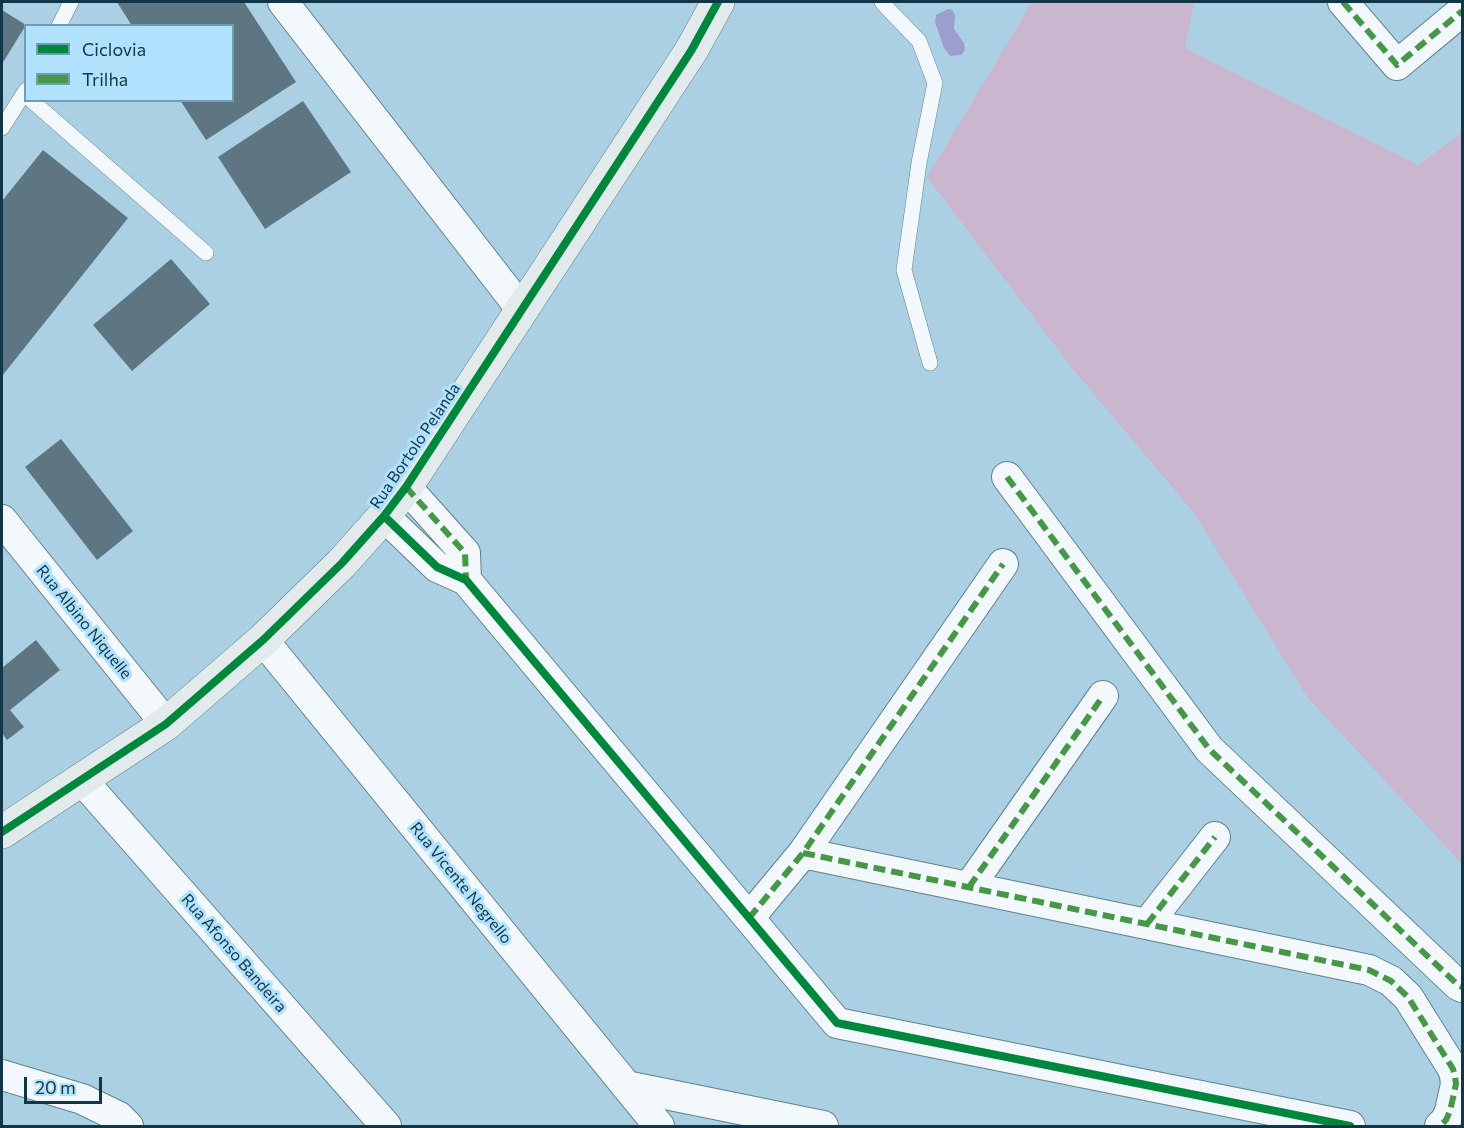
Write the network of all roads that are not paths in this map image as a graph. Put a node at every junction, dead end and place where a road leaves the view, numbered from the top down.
1 (71, 2) edge
2 (283, 2) edge
3 (718, 2) edge
4 (882, 2) edge
5 (1343, 2) edge
6 (1462, 11) edge
7 (60, 24) edge
8 (24, 99) edge
9 (35, 102) edge
10 (2, 128) edge
11 (206, 253) dead end
12 (522, 310) junction
13 (930, 363) dead end
14 (1007, 477) dead end
15 (406, 487) junction
16 (384, 516) junction
17 (2, 520) edge
18 (1003, 564) dead end
19 (466, 580) junction
20 (263, 640) junction
21 (1103, 696) dead end
22 (166, 724) junction
23 (82, 780) junction
24 (2, 832) edge
25 (1215, 837) dead end
26 (803, 853) junction
27 (969, 887) junction
28 (749, 918) junction
29 (1147, 924) junction
30 (1462, 987) edge
31 (2, 1075) edge
32 (626, 1086) junction
33 (128, 1126) edge
34 (386, 1126) edge
35 (659, 1126) edge
36 (823, 1126) edge
37 (1350, 1126) edge
38 (1440, 1126) edge

1 - 7 lane
2 - 12 street
3 - 12 street, Rua Bortolo Pelanda
4 - 13 lane
5 - 6 street
8 - 10 lane
9 - 11 lane
12 - 15 street, Rua Bortolo Pelanda
14 - 30 street
15 - 16 street, Rua Bortolo Pelanda
15 - 19 street
16 - 19 street
16 - 20 street, Rua Bortolo Pelanda
17 - 22 street, Rua Albino Niquelle
18 - 26 street
19 - 28 street
20 - 22 street, Rua Bortolo Pelanda
20 - 32 street, Rua Vicente Negrello
21 - 27 street
22 - 23 street, Rua Bortolo Pelanda
23 - 24 street, Rua Bortolo Pelanda
23 - 34 street, Rua Afonso Bandeira
25 - 29 street
26 - 27 street
26 - 28 street
27 - 29 street
28 - 37 street
29 - 38 street
31 - 33 street
32 - 35 street, Rua Vicente Negrello
32 - 36 street

